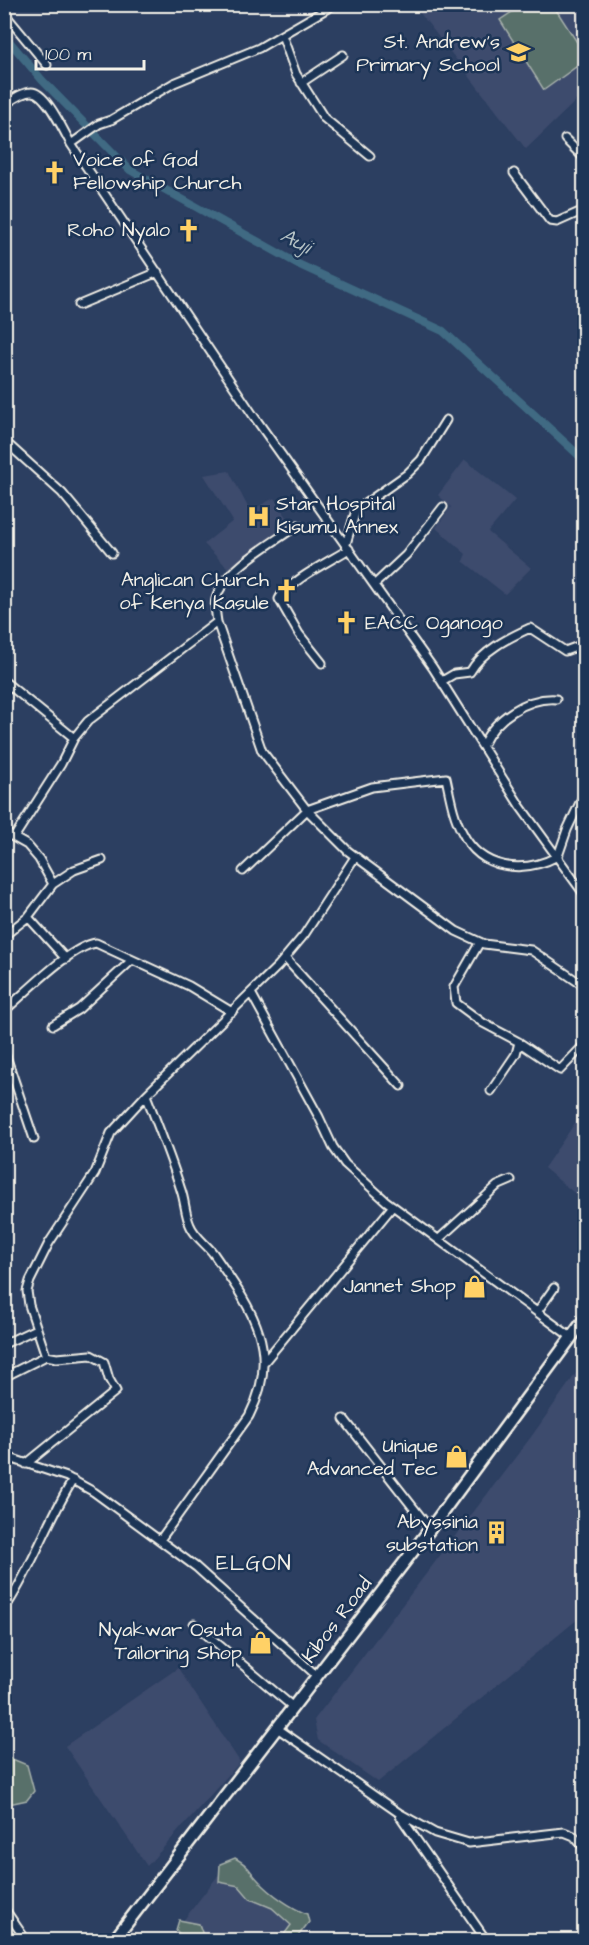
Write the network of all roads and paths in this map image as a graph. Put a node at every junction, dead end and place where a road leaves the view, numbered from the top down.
1 (335, 4) edge
2 (4, 13) edge
3 (282, 35) junction
4 (343, 55) dead end
5 (47, 65) dead end
6 (301, 83) junction
7 (4, 105) edge
8 (566, 139) dead end
9 (71, 144) junction
10 (370, 156) dead end
11 (585, 158) edge
12 (514, 173) dead end
13 (585, 210) edge
14 (158, 272) junction
15 (79, 305) dead end
16 (446, 420) dead end
17 (4, 447) edge
18 (442, 507) dead end
19 (298, 525) dead end
20 (347, 547) junction
21 (112, 553) dead end
22 (374, 585) junction
23 (217, 622) junction
24 (585, 644) edge
25 (322, 663) dead end
26 (4, 681) edge
27 (442, 681) junction
28 (556, 699) dead end
29 (74, 738) junction
30 (483, 745) junction
31 (585, 794) edge
32 (307, 810) junction
33 (4, 832) edge
34 (15, 836) junction
35 (558, 856) junction
36 (355, 857) junction
37 (102, 860) dead end
38 (243, 871) dead end
39 (53, 884) junction
40 (585, 894) edge
41 (28, 917) junction
42 (4, 936) edge
43 (480, 942) junction
44 (285, 957) junction
45 (66, 959) junction
46 (131, 961) junction
47 (585, 986) edge
48 (251, 993) junction
49 (4, 1011) edge
50 (232, 1012) junction
51 (53, 1025) dead end
52 (519, 1042) junction
53 (585, 1045) edge
54 (4, 1050) edge
55 (581, 1057) edge
56 (401, 1086) dead end
57 (490, 1091) dead end
58 (146, 1095) junction
59 (34, 1139) dead end
60 (511, 1180) dead end
61 (393, 1206) junction
62 (439, 1239) junction
63 (554, 1288) dead end
64 (537, 1312) junction
65 (583, 1325) edge
66 (36, 1329) junction
67 (571, 1337) junction
68 (4, 1344) edge
69 (46, 1356) junction
70 (265, 1360) junction
71 (4, 1377) edge
72 (344, 1419) dead end
73 (4, 1456) edge
74 (26, 1464) junction
75 (73, 1480) junction
76 (430, 1529) junction
77 (160, 1540) junction
78 (9, 1602) dead end
79 (194, 1623) dead end
80 (317, 1676) junction
81 (293, 1707) junction
82 (277, 1728) junction
83 (399, 1814) junction
84 (585, 1848) edge
85 (4, 1908) edge
86 (26, 1941) edge
87 (114, 1941) edge
88 (486, 1941) edge

1 - 3 street
2 - 5 street
3 - 6 street
3 - 9 street
4 - 6 street
6 - 10 street
7 - 9 street
8 - 11 street
9 - 14 street
12 - 13 street
14 - 15 street
14 - 20 street
16 - 20 street
17 - 21 street
18 - 22 street
19 - 23 street
20 - 22 street
20 - 25 street
22 - 27 street
23 - 29 street
23 - 32 street
24 - 27 street
26 - 29 street
27 - 30 street
28 - 30 street
29 - 34 street
30 - 35 street
31 - 35 street
32 - 35 street
32 - 36 street
32 - 38 street
33 - 34 street
34 - 39 street
35 - 40 street
36 - 43 street
36 - 44 street
37 - 39 street
39 - 41 street
41 - 42 street
41 - 45 street
43 - 47 street
43 - 52 street
44 - 48 street
44 - 56 street
45 - 46 street
45 - 49 street
46 - 50 street
46 - 51 street
48 - 50 street
48 - 61 street
50 - 58 street
52 - 55 street
52 - 57 street
53 - 55 street
54 - 59 street
58 - 66 street
58 - 70 street
60 - 62 street
61 - 62 street
61 - 70 street
62 - 64 street
63 - 64 street
64 - 67 street
65 - 67 main road, Kibos Road
66 - 68 street
66 - 69 street
67 - 76 main road, Kibos Road
69 - 71 street
69 - 74 street
70 - 77 street
72 - 76 street
73 - 74 street
74 - 75 street
75 - 77 street
75 - 78 street
76 - 80 main road, Kibos Road
77 - 80 street
79 - 81 street
80 - 81 main road, Kibos Road
81 - 82 main road, Kibos Road
82 - 83 street
82 - 87 main road, Kibos Road
83 - 84 street
83 - 88 street
85 - 86 street

